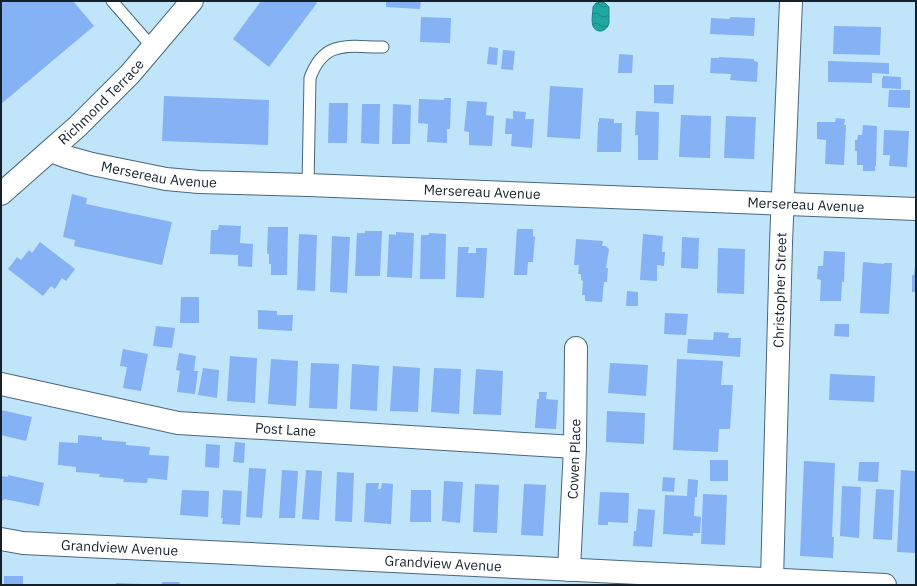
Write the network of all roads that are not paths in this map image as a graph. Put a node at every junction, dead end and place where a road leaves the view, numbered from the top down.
1 (112, 1) edge
2 (192, 1) edge
3 (791, 1) edge
4 (383, 47) dead end
5 (153, 48) junction
6 (51, 150) junction
7 (308, 185) junction
8 (1, 194) edge
9 (783, 204) junction
10 (916, 209) edge
11 (576, 348) dead end
12 (1, 384) edge
13 (575, 447) junction
14 (1, 539) edge
15 (569, 570) junction
16 (772, 580) junction
17 (885, 585) edge

1 - 5 lane
2 - 5 street, Richmond Terrace
3 - 9 street, Christopher Street
4 - 7 lane
5 - 6 street, Richmond Terrace
6 - 7 street, Mersereau Avenue
6 - 8 street, Richmond Terrace
7 - 9 street, Mersereau Avenue
9 - 10 street, Mersereau Avenue
9 - 16 street, Christopher Street
11 - 13 street, Cowen Place
12 - 13 street, Post Lane
13 - 15 street, Cowen Place
14 - 15 street, Grandview Avenue
15 - 16 street, Grandview Avenue
16 - 17 street, Grandview Avenue

